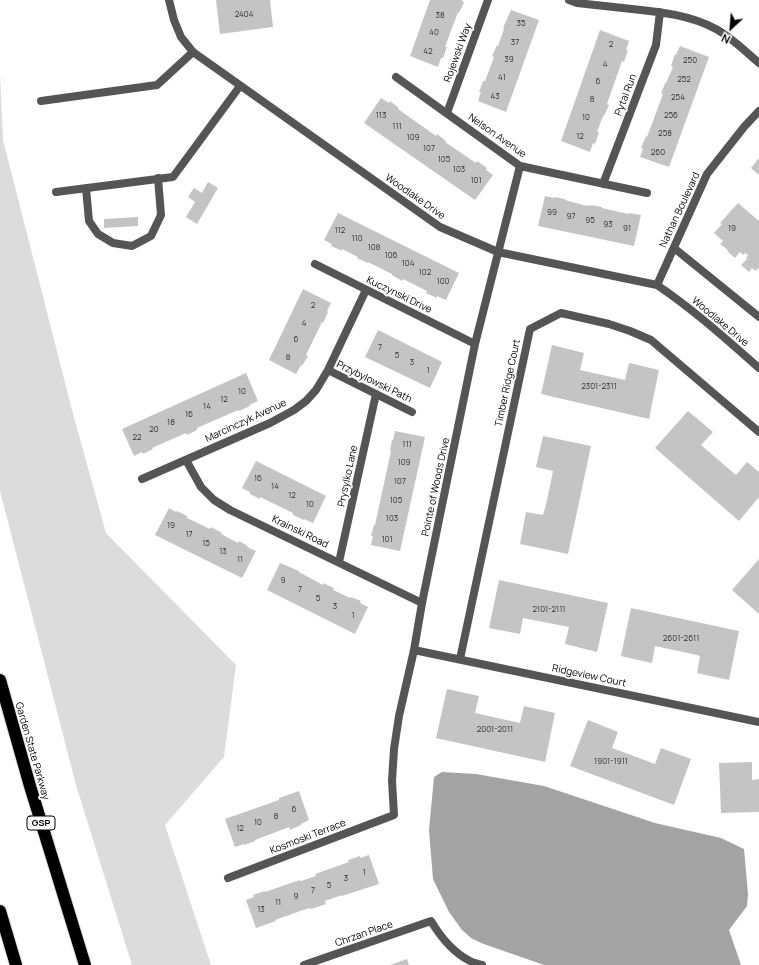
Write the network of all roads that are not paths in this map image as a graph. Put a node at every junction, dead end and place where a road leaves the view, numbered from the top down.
1 (169, 0) edge
2 (488, 0) edge
3 (569, 0) edge
4 (660, 12) junction
5 (193, 52) junction
6 (759, 63) edge
7 (396, 77) dead end
8 (240, 86) junction
9 (41, 102) dead end
10 (759, 111) edge
11 (447, 114) junction
12 (520, 166) junction
13 (158, 178) junction
14 (603, 184) junction
15 (86, 188) junction
16 (56, 192) dead end
17 (647, 193) dead end
18 (674, 248) junction
19 (498, 252) junction
20 (314, 264) dead end
21 (657, 285) junction
22 (366, 290) junction
23 (759, 317) edge
24 (475, 344) junction
25 (759, 368) edge
26 (328, 370) junction
27 (376, 394) junction
28 (412, 412) dead end
29 (759, 432) edge
30 (186, 460) junction
31 (142, 479) dead end
32 (339, 562) junction
33 (422, 603) junction
34 (414, 650) junction
35 (460, 659) junction
36 (0, 680) edge
37 (759, 722) edge
38 (394, 815) joint
39 (228, 878) dead end
40 (0, 911) edge
41 (16, 965) edge
42 (85, 965) edge
43 (304, 965) edge
44 (482, 965) edge

1 - 5 street, Woodlake Drive
2 - 11 street, Rojewski Way
3 - 4 street
4 - 6 street
4 - 14 street, Pytal Run
5 - 8 street, Woodlake Drive
5 - 9 street
7 - 11 street, Nelson Avenue
8 - 13 street
8 - 19 street, Woodlake Drive
10 - 18 street, Nathan Boulevard
11 - 12 street, Nelson Avenue
12 - 14 street, Nelson Avenue
12 - 19 street, Pointe of Woods Drive
13 - 15 street
13 - 15 street
14 - 17 street, Nelson Avenue
15 - 16 street
18 - 21 street, Nathan Boulevard
18 - 23 street
19 - 21 street, Woodlake Drive
19 - 24 street, Pointe of Woods Drive
20 - 22 street, Kuczynski Drive
21 - 25 street, Woodlake Drive
22 - 24 street, Kuczynski Drive
22 - 26 street, Marcinczyk Avenue
24 - 33 street, Pointe of Woods Drive
26 - 27 street, Przybylowski Path
26 - 30 street, Marcinczyk Avenue
27 - 28 street, Przybylowski Path
27 - 32 street, Prysylko Lane
29 - 35 street, Timber Ridge Court
30 - 31 street, Marcinczyk Avenue
30 - 32 street, Krainski Road
32 - 33 street, Krainski Road
33 - 34 street, Pointe of Woods Drive
34 - 35 street, Ridgeview Court
34 - 38 street, Pointe of Woods Drive
35 - 37 street, Ridgeview Court
36 - 42 highway, Garden State Parkway / GSP
38 - 39 street, Kosmoski Terrace
40 - 41 highway
43 - 44 street, Chrzan Place

